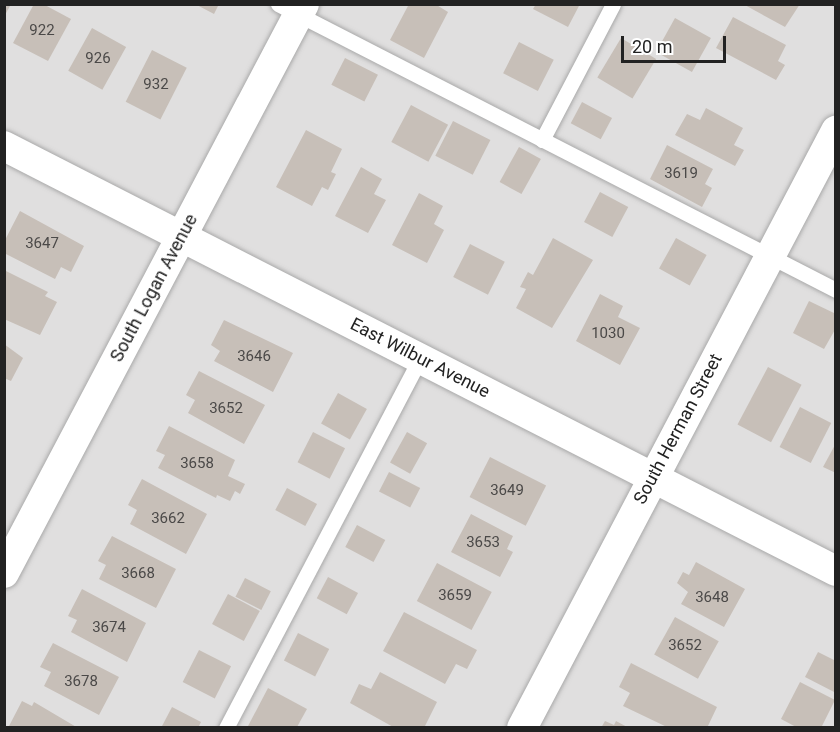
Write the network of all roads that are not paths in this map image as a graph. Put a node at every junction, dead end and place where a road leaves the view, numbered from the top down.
1 (613, 4) edge
2 (293, 8) edge
3 (836, 131) edge
4 (542, 140) junction
5 (4, 146) edge
6 (181, 237) junction
7 (769, 257) junction
8 (836, 290) edge
9 (420, 358) junction
10 (653, 477) junction
11 (836, 571) edge
12 (4, 573) edge
13 (226, 728) edge
14 (522, 728) edge

1 - 4 lane
2 - 4 lane
2 - 6 street, South Logan Avenue
3 - 7 street, South Herman Street
4 - 7 lane
5 - 6 street, East Wilbur Avenue
6 - 9 street, East Wilbur Avenue
6 - 12 street, South Logan Avenue
7 - 8 lane
7 - 10 street, South Herman Street
9 - 10 street, East Wilbur Avenue
9 - 13 lane
10 - 11 street, East Wilbur Avenue
10 - 14 street, South Herman Street

